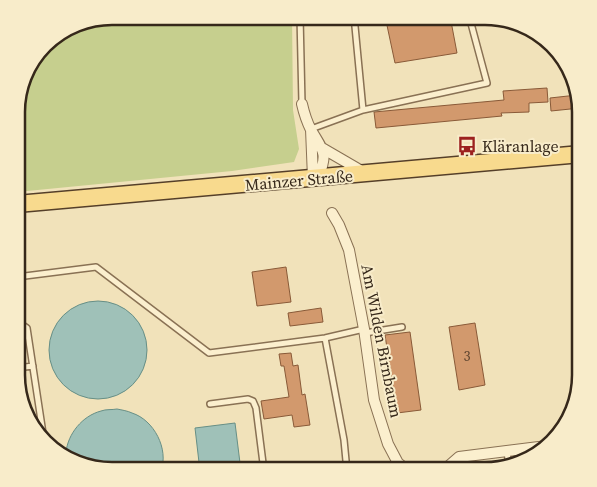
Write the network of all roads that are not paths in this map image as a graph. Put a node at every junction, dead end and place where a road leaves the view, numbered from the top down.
1 (300, 25) edge
2 (355, 25) edge
3 (471, 25) edge
4 (302, 104) joint
5 (363, 110) junction
6 (311, 129) junction
7 (322, 148) junction
8 (572, 155) edge
9 (367, 174) junction
10 (315, 178) junction
11 (25, 203) edge
12 (332, 213) dead end
13 (25, 276) edge
14 (25, 326) edge
15 (402, 327) dead end
16 (364, 331) junction
17 (325, 338) junction
18 (33, 366) junction
19 (25, 367) edge
20 (210, 404) dead end
21 (42, 425) edge
22 (531, 448) edge
23 (507, 452) junction
24 (508, 459) edge
25 (263, 462) edge
26 (346, 462) edge
27 (393, 462) edge
28 (453, 462) edge

1 - 4 lane
2 - 5 lane
3 - 5 lane
4 - 6 street
5 - 6 lane
6 - 7 street
6 - 10 street
7 - 9 street
7 - 10 street
8 - 9 main road, Mainzer Straße
9 - 10 main road, Mainzer Straße
10 - 11 main road, Mainzer Straße
12 - 16 street, Am Wilden Birnbaum
13 - 17 lane
14 - 18 lane
15 - 16 lane
16 - 17 lane
16 - 27 street, Am Wilden Birnbaum
17 - 26 lane
18 - 19 lane
18 - 21 lane
20 - 25 lane
22 - 23 street
23 - 24 lane
23 - 28 street

